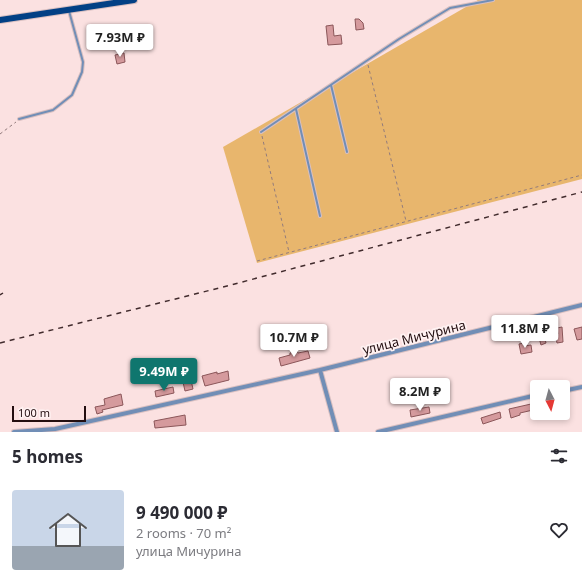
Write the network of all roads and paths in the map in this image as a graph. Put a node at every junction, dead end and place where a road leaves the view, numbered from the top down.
1 (134, 0) edge
2 (493, 0) edge
3 (69, 9) junction
4 (0, 20) edge
5 (367, 61) junction
6 (331, 85) junction
7 (296, 109) junction
8 (20, 119) joint
9 (261, 132) joint
10 (0, 134) edge
11 (347, 152) dead end
12 (582, 174) edge
13 (320, 216) dead end
14 (406, 222) junction
15 (289, 253) junction
16 (257, 261) dead end
17 (582, 305) edge
18 (320, 370) junction
19 (582, 387) edge
20 (570, 389) edge
21 (530, 397) edge
22 (14, 432) edge
23 (337, 432) edge
24 (378, 432) edge

1 - 3 main road
2 - 5 lane
3 - 4 main road
3 - 8 lane
5 - 6 lane
5 - 14 path
6 - 7 lane
6 - 11 lane
7 - 9 lane
7 - 13 lane
8 - 10 path
9 - 15 path
12 - 14 path
14 - 15 path
15 - 16 path
17 - 18 street, улица Мичурина
18 - 22 street, улица Мичурина
18 - 23 street
19 - 20 street
21 - 24 street

